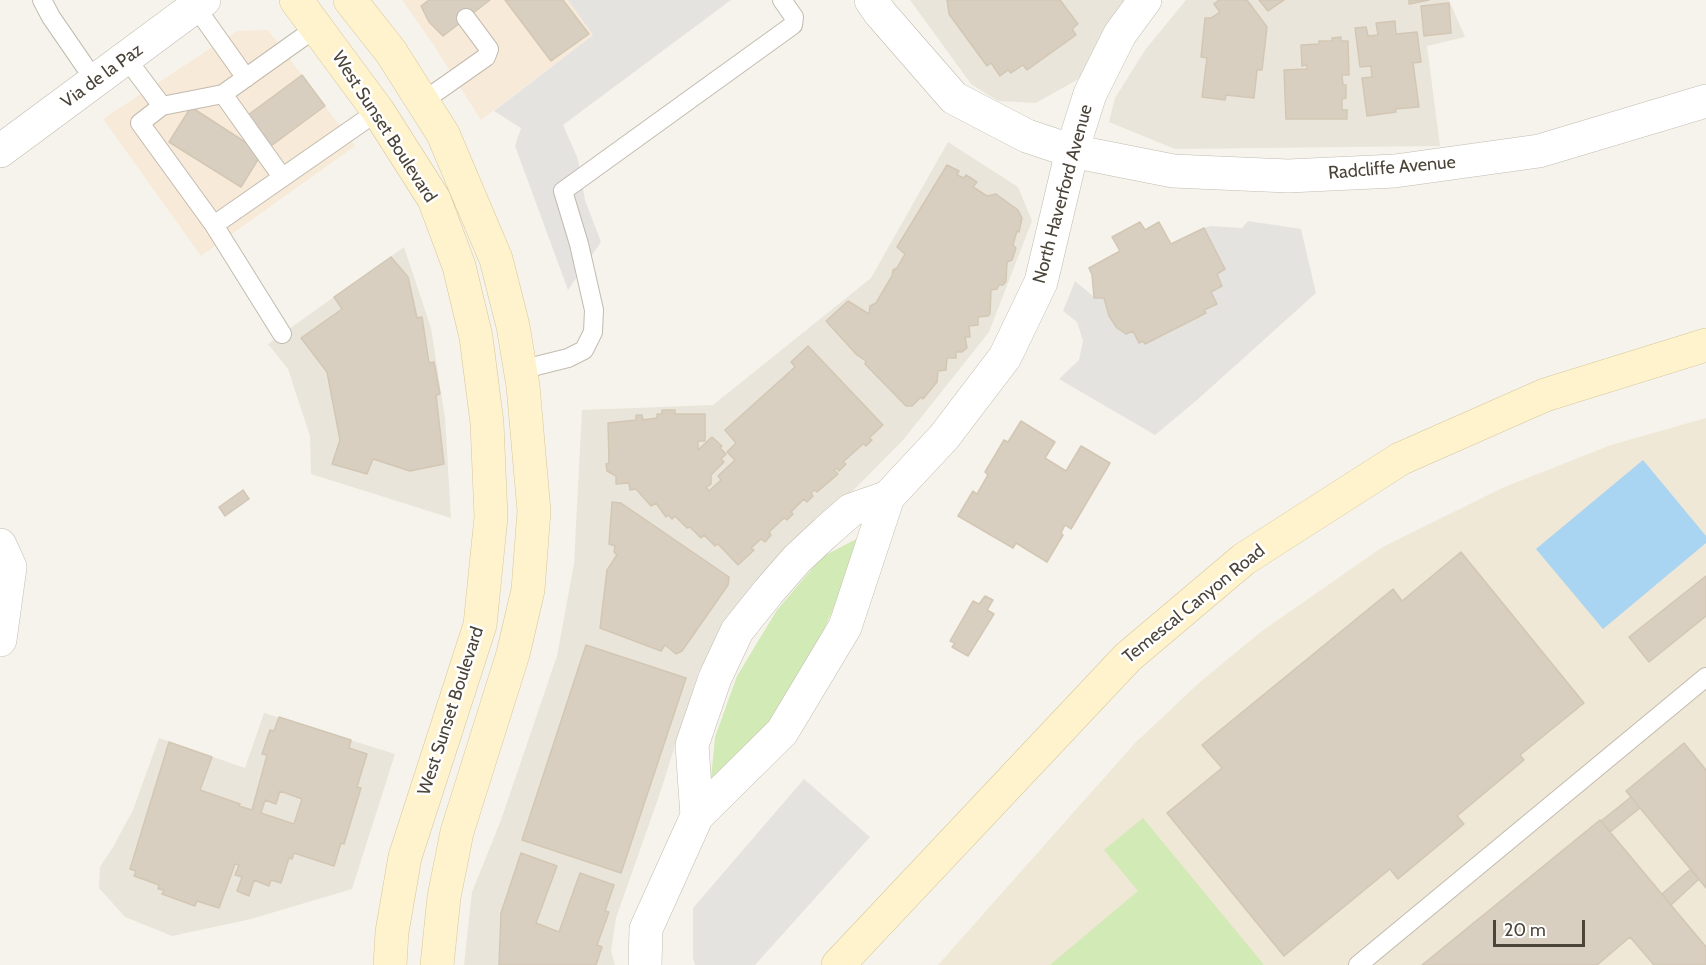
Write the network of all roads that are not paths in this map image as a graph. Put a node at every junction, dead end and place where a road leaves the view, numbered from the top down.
1 (42, 0) edge
2 (296, 0) edge
3 (350, 0) edge
4 (782, 0) edge
5 (871, 0) edge
6 (1145, 0) edge
7 (199, 3) edge
8 (466, 18) dead end
9 (317, 27) junction
10 (126, 58) junction
11 (246, 78) junction
12 (95, 81) junction
13 (223, 94) junction
14 (1706, 101) edge
15 (422, 102) junction
16 (162, 106) junction
17 (378, 111) junction
18 (0, 151) edge
19 (1072, 152) junction
20 (282, 177) junction
21 (214, 225) junction
22 (282, 334) dead end
23 (1706, 345) edge
24 (520, 370) junction
25 (888, 497) junction
26 (0, 545) edge
27 (0, 640) edge
28 (1706, 677) edge
29 (697, 816) junction
30 (390, 965) edge
31 (437, 965) edge
32 (645, 965) edge
33 (838, 965) edge
34 (1358, 965) edge

1 - 12 lane
2 - 9 main road, West Sunset Boulevard
3 - 15 main road, West Sunset Boulevard
4 - 24 lane
5 - 19 street, Radcliffe Avenue
6 - 19 street, North Haverford Avenue
7 - 10 street, Via de la Paz
7 - 11 lane
8 - 15 lane
9 - 11 lane
9 - 17 main road, West Sunset Boulevard
10 - 12 street, Via de la Paz
10 - 16 lane
11 - 13 lane
12 - 18 street, Via de la Paz
13 - 16 lane
13 - 20 lane
14 - 19 street, Radcliffe Avenue
15 - 24 main road, West Sunset Boulevard
16 - 21 lane
17 - 20 lane
17 - 30 main road, West Sunset Boulevard
19 - 25 street, North Haverford Avenue
20 - 21 lane
21 - 22 lane
23 - 33 main road, Temescal Canyon Road
24 - 31 main road, West Sunset Boulevard
25 - 29 street, North Haverford Avenue
25 - 29 street, North Haverford Avenue
26 - 27 street
28 - 34 lane
29 - 32 street, North Haverford Avenue

